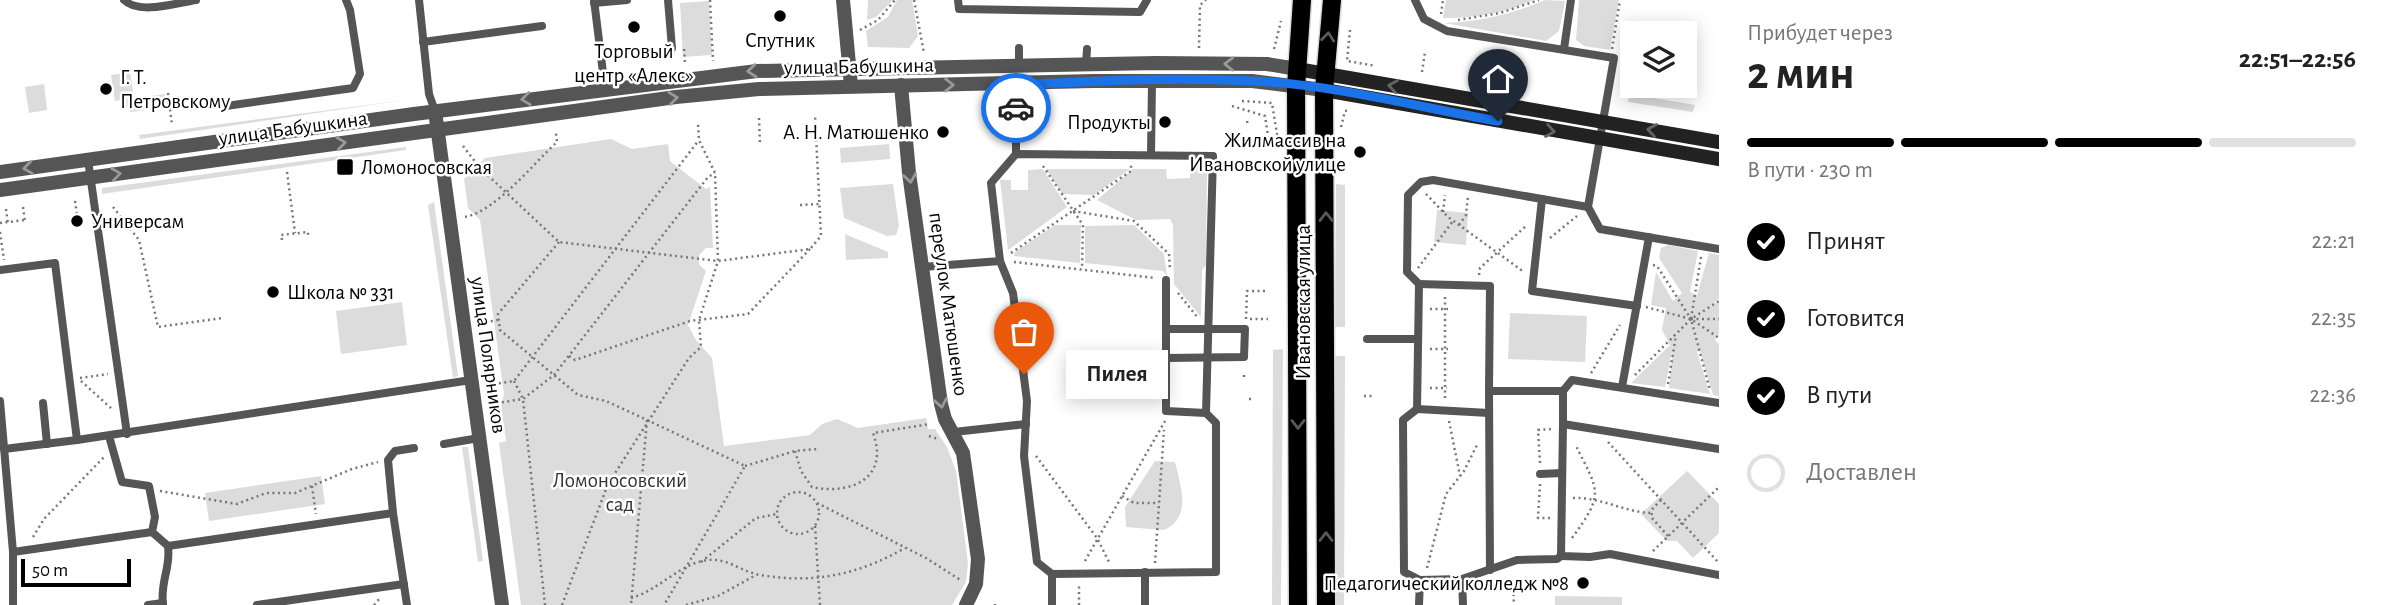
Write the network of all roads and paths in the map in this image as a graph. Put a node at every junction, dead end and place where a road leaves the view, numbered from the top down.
1 (124, 0) edge
2 (194, 0) edge
3 (346, 0) edge
4 (419, 0) edge
5 (627, 0) edge
6 (668, 0) edge
7 (710, 0) edge
8 (843, 0) edge
9 (895, 0) edge
10 (914, 0) edge
11 (958, 0) edge
12 (1147, 0) edge
13 (1206, 0) edge
14 (1302, 0) edge
15 (1332, 0) edge
16 (1415, 0) edge
17 (1539, 0) edge
18 (1572, 0) edge
19 (1620, 0) edge
20 (594, 1) edge
21 (1440, 19) dead end
22 (1281, 21) dead end
23 (542, 26) dead end
24 (1350, 30) dead end
25 (854, 34) dead end
26 (1615, 37) dead end
27 (423, 42) junction
28 (672, 48) dead end
29 (1019, 48) dead end
30 (1087, 48) dead end
31 (1199, 48) dead end
32 (1274, 49) dead end
33 (1564, 49) junction
34 (1425, 52) dead end
35 (924, 53) dead end
36 (713, 61) dead end
37 (1086, 64) junction
38 (1019, 65) junction
39 (1376, 66) dead end
40 (850, 68) junction
41 (1422, 72) dead end
42 (1297, 78) junction
43 (1152, 81) junction
44 (1324, 82) junction
45 (901, 85) junction
46 (1016, 85) junction
47 (851, 86) junction
48 (605, 89) junction
49 (169, 93) dead end
50 (1242, 101) dead end
51 (226, 106) dead end
52 (1232, 106) dead end
53 (435, 111) junction
54 (1345, 111) dead end
55 (814, 115) dead end
56 (759, 118) dead end
57 (698, 123) dead end
58 (1604, 123) junction
59 (172, 125) dead end
60 (438, 129) junction
61 (556, 133) dead end
62 (1342, 139) dead end
63 (699, 140) junction
64 (1601, 140) junction
65 (1719, 142) edge
66 (760, 145) dead end
67 (463, 146) dead end
68 (1016, 154) junction
69 (1044, 154) junction
70 (1131, 155) junction
71 (1151, 155) junction
72 (1719, 159) edge
73 (88, 160) junction
74 (0, 172) edge
75 (286, 172) dead end
76 (715, 173) junction
77 (90, 178) junction
78 (1447, 182) junction
79 (1417, 184) junction
80 (1469, 186) junction
81 (0, 190) edge
82 (505, 191) junction
83 (1542, 199) junction
84 (75, 201) dead end
85 (819, 204) junction
86 (800, 205) dead end
87 (23, 207) dead end
88 (113, 207) dead end
89 (1588, 207) junction
90 (6, 209) dead end
91 (1073, 211) junction
92 (1443, 212) junction
93 (1539, 214) junction
94 (77, 215) dead end
95 (466, 217) dead end
96 (1453, 221) junction
97 (0, 223) edge
98 (8, 223) junction
99 (1459, 225) junction
100 (0, 232) edge
101 (295, 233) junction
102 (308, 237) dead end
103 (1649, 237) junction
104 (282, 240) dead end
105 (559, 242) junction
106 (1703, 246) junction
107 (614, 249) junction
108 (810, 249) junction
109 (1719, 249) edge
110 (1534, 251) junction
111 (1496, 252) junction
112 (650, 254) junction
113 (718, 261) junction
114 (1000, 261) junction
115 (1644, 263) junction
116 (922, 267) junction
117 (3, 269) edge
118 (1082, 269) junction
119 (1412, 277) junction
120 (1533, 278) junction
121 (1166, 279) junction
122 (1419, 284) junction
123 (1446, 285) junction
124 (1478, 286) junction
125 (1268, 291) dead end
126 (1719, 301) edge
127 (1637, 306) junction
128 (1418, 309) junction
129 (1447, 309) junction
130 (1247, 315) dead end
131 (223, 318) dead end
132 (1691, 318) junction
133 (1719, 319) edge
134 (498, 320) junction
135 (699, 320) junction
136 (480, 323) dead end
137 (1166, 330) junction
138 (1208, 330) junction
139 (1676, 335) junction
140 (1719, 338) edge
141 (1367, 339) dead end
142 (1417, 344) junction
143 (1446, 349) junction
144 (569, 356) junction
145 (533, 358) junction
146 (1166, 358) junction
147 (1206, 358) junction
148 (118, 373) junction
149 (554, 375) junction
150 (74, 379) junction
151 (471, 380) junction
152 (514, 382) junction
153 (1588, 382) junction
154 (488, 386) dead end
155 (1622, 387) junction
156 (1417, 388) junction
157 (1446, 388) junction
158 (1489, 391) junction
159 (1563, 391) junction
160 (1666, 394) junction
161 (1364, 396) dead end
162 (1374, 396) dead end
163 (523, 399) junction
164 (0, 401) edge
165 (1715, 402) edge
166 (43, 404) dead end
167 (491, 404) dead end
168 (1417, 408) junction
169 (1166, 411) junction
170 (1446, 412) junction
171 (1206, 413) junction
172 (1489, 416) junction
173 (125, 420) junction
174 (647, 420) junction
175 (930, 424) dead end
176 (1026, 424) junction
177 (1563, 424) junction
178 (1164, 427) junction
179 (1604, 430) junction
180 (954, 432) junction
181 (127, 434) junction
182 (109, 436) junction
183 (479, 438) junction
184 (77, 440) junction
185 (47, 444) junction
186 (444, 444) dead end
187 (414, 448) dead end
188 (4, 449) junction
189 (817, 449) dead end
190 (1719, 449) edge
191 (795, 451) junction
192 (111, 454) dead end
193 (1024, 456) junction
194 (385, 461) dead end
195 (745, 466) junction
196 (1562, 473) junction
197 (1540, 474) dead end
198 (1460, 476) junction
199 (312, 485) junction
200 (1719, 486) edge
201 (812, 487) junction
202 (153, 491) dead end
203 (808, 494) junction
204 (1122, 496) junction
205 (1562, 498) junction
206 (1596, 500) junction
207 (1661, 500) junction
208 (817, 503) junction
209 (1158, 503) junction
210 (393, 513) junction
211 (1651, 513) junction
212 (777, 514) junction
213 (1682, 523) junction
214 (317, 525) junction
215 (815, 526) junction
216 (152, 533) junction
217 (1668, 536) junction
218 (1097, 538) junction
219 (29, 543) dead end
220 (168, 546) junction
221 (905, 548) junction
222 (13, 552) junction
223 (1561, 556) junction
224 (1647, 559) junction
225 (701, 562) junction
226 (1719, 563) edge
227 (685, 569) junction
228 (1490, 570) junction
229 (1080, 572) junction
230 (1110, 572) junction
231 (1149, 572) junction
232 (1052, 574) junction
233 (757, 575) junction
234 (1719, 575) edge
235 (819, 578) junction
236 (1462, 579) junction
237 (1420, 580) junction
238 (966, 582) dead end
239 (1513, 583) dead end
240 (404, 584) junction
241 (631, 598) junction
242 (163, 604) edge
243 (13, 605) edge
244 (149, 605) edge
245 (257, 605) edge
246 (407, 605) edge
247 (502, 605) edge
248 (545, 605) edge
249 (562, 605) edge
250 (631, 605) edge
251 (664, 605) edge
252 (685, 605) edge
253 (820, 605) edge
254 (966, 605) edge
255 (1052, 605) edge
256 (1079, 605) edge
257 (1145, 605) edge
258 (1298, 605) edge
259 (1326, 605) edge
260 (1419, 605) edge
261 (1463, 605) edge
262 (1514, 605) edge

1 - 2 lane
3 - 51 lane
4 - 27 lane
5 - 20 lane
6 - 28 lane
7 - 36 path
8 - 40 street
9 - 25 path
10 - 35 path
11 - 12 lane
13 - 31 path
14 - 42 main road, Ивановская улица
44 -> 15 main road, Ивановская улица
16 - 33 lane
17 - 21 path
18 - 33 lane
19 - 26 path
20 - 48 lane
22 - 32 path
23 - 27 lane
24 - 39 path
27 - 53 lane
29 - 38 lane
30 - 37 lane
33 - 58 lane
34 - 41 path
37 - 38 street, улица Бабушкина
42 -> 37 street, улица Бабушкина
38 - 40 street, улица Бабушкина
40 - 47 street
40 -> 48 street, улица Бабушкина
42 - 43 street, улица Бабушкина
42 - 44 street, улица Бабушкина
42 -> 258 main road, Ивановская улица
43 - 46 street, улица Бабушкина
43 - 71 lane
58 -> 44 main road, улица Бабушкина
44 -> 64 main road, улица Бабушкина
259 -> 44 main road, Ивановская улица
45 -> 46 street, улица Бабушкина
45 - 47 street, улица Бабушкина
45 -> 116 street, переулок Матюшенко
46 - 68 lane
60 -> 47 street, улица Бабушкина
48 -> 53 street, улица Бабушкина
49 - 59 path
50 - 52 path
53 - 60 street, улица Полярников
53 - 73 street, улица Бабушкина
54 - 62 path
55 - 85 path
56 - 66 path
57 - 63 path
58 - 64 lane
65 -> 58 main road, улица Бабушкина
77 -> 60 street, улица Бабушкина
60 - 151 street, улица Полярников
61 - 82 path
63 - 76 path
63 - 107 path
64 - 72 main road, улица Бабушкина
64 - 89 lane
67 - 82 path
68 - 69 lane
68 - 114 lane
69 - 70 lane
69 - 91 path
70 - 71 lane
70 - 91 path
71 - 138 lane
73 -> 74 street, улица Бабушкина
73 - 77 lane
75 - 101 path
76 - 112 path
76 - 113 path
77 - 81 street, улица Бабушкина
77 - 148 lane
78 - 79 lane
78 - 80 lane
78 - 92 path
79 - 92 path
79 - 119 lane
80 - 83 lane
80 - 99 path
82 - 95 path
82 - 105 path
83 - 89 lane
83 - 93 lane
84 - 94 path
85 - 86 path
85 - 108 path
87 - 98 path
88 - 131 path
89 - 103 lane
89 - 110 path
90 - 98 path
91 - 114 path
91 - 118 path
91 - 121 path
92 - 96 path
93 - 110 lane
93 - 111 path
96 - 99 path
96 - 119 path
97 - 98 path
99 - 111 path
100 - 117 path
101 - 102 path
101 - 104 path
103 - 106 lane
103 - 115 lane
105 - 107 path
105 - 134 path
106 - 109 lane
106 - 132 path
107 - 112 path
107 - 145 path
108 - 113 path
108 - 135 path
110 - 120 lane
111 - 120 path
111 - 124 path
112 - 113 path
112 - 144 path
113 - 135 path
114 - 116 lane
114 - 118 path
114 - 176 lane
115 - 127 lane
115 - 132 path
116 -> 180 street, переулок Матюшенко
117 - 150 lane
118 - 121 path
119 - 122 lane
120 - 127 lane
121 - 137 lane
121 - 138 path
122 - 123 lane
122 - 128 lane
123 - 124 lane
123 - 129 path
124 - 158 lane
125 - 130 path
126 - 132 path
127 - 132 path
127 - 153 path
127 - 155 lane
128 - 129 path
128 - 142 lane
129 - 143 path
132 - 133 path
132 - 139 path
132 - 140 path
132 - 165 path
134 - 136 path
134 - 145 path
135 - 144 path
135 - 174 path
137 - 138 lane
137 - 146 lane
138 - 147 lane
138 - 147 lane
139 - 155 path
139 - 160 path
141 - 142 lane
142 - 143 path
142 - 156 lane
143 - 157 path
144 - 149 path
145 - 149 path
145 - 152 path
146 - 147 lane
146 - 169 lane
147 - 171 lane
148 - 150 path
148 - 173 lane
149 - 163 path
149 - 174 path
150 - 173 path
150 - 184 lane
151 - 181 lane
151 - 183 street, улица Полярников
152 - 154 path
152 - 163 path
153 - 155 lane
153 - 159 lane
155 - 160 lane
156 - 157 path
156 - 168 lane
157 - 170 path
158 - 159 lane
158 - 172 lane
159 - 177 lane
160 - 165 lane
161 - 162 path
163 - 167 path
163 - 248 path
164 - 188 lane
166 - 185 lane
168 - 170 lane
168 - 237 lane
169 - 171 lane
169 - 178 path
170 - 172 lane
170 - 198 path
171 - 231 lane
172 - 198 path
172 - 228 lane
173 - 181 lane
174 - 195 path
174 - 241 path
174 - 249 path
175 - 201 path
176 - 180 lane
176 - 193 lane
177 - 179 lane
177 - 196 lane
177 - 206 path
178 - 204 path
178 - 209 path
179 - 190 lane
179 - 207 path
180 - 254 street, переулок Матюшенко
181 - 182 lane
182 - 184 lane
182 - 216 lane
183 - 186 lane
183 - 247 street, улица Полярников
184 - 185 lane
185 - 188 lane
187 - 210 lane
188 - 222 lane
189 - 191 path
191 - 195 path
191 - 201 path
192 - 219 path
193 - 218 path
193 - 232 lane
194 - 199 path
195 - 227 path
196 - 197 lane
196 - 205 lane
198 - 237 path
199 - 202 path
199 - 214 path
200 - 213 path
201 - 203 path
203 - 208 path
203 - 212 path
204 - 209 path
204 - 218 path
205 - 206 path
205 - 223 lane
206 - 211 path
206 - 223 path
207 - 211 path
207 - 213 path
208 - 215 path
208 - 221 path
209 - 231 path
210 - 214 lane
210 - 240 lane
211 - 217 path
212 - 215 path
212 - 225 path
213 - 217 path
213 - 226 path
214 - 220 lane
215 - 235 path
216 - 220 lane
216 - 222 lane
217 - 224 path
218 - 229 path
218 - 230 path
220 - 242 lane
221 - 235 path
221 - 238 path
222 - 243 lane
223 - 224 lane
223 - 228 lane
224 - 234 lane
225 - 227 path
225 - 233 path
227 - 241 path
227 - 251 path
228 - 236 lane
229 - 230 lane
229 - 232 lane
229 - 256 path
230 - 231 lane
231 - 257 lane
232 - 255 lane
233 - 235 path
233 - 252 path
235 - 253 path
236 - 237 lane
236 - 261 lane
237 - 260 lane
239 - 262 path
240 - 245 lane
240 - 246 lane
241 - 250 path
242 - 244 lane

